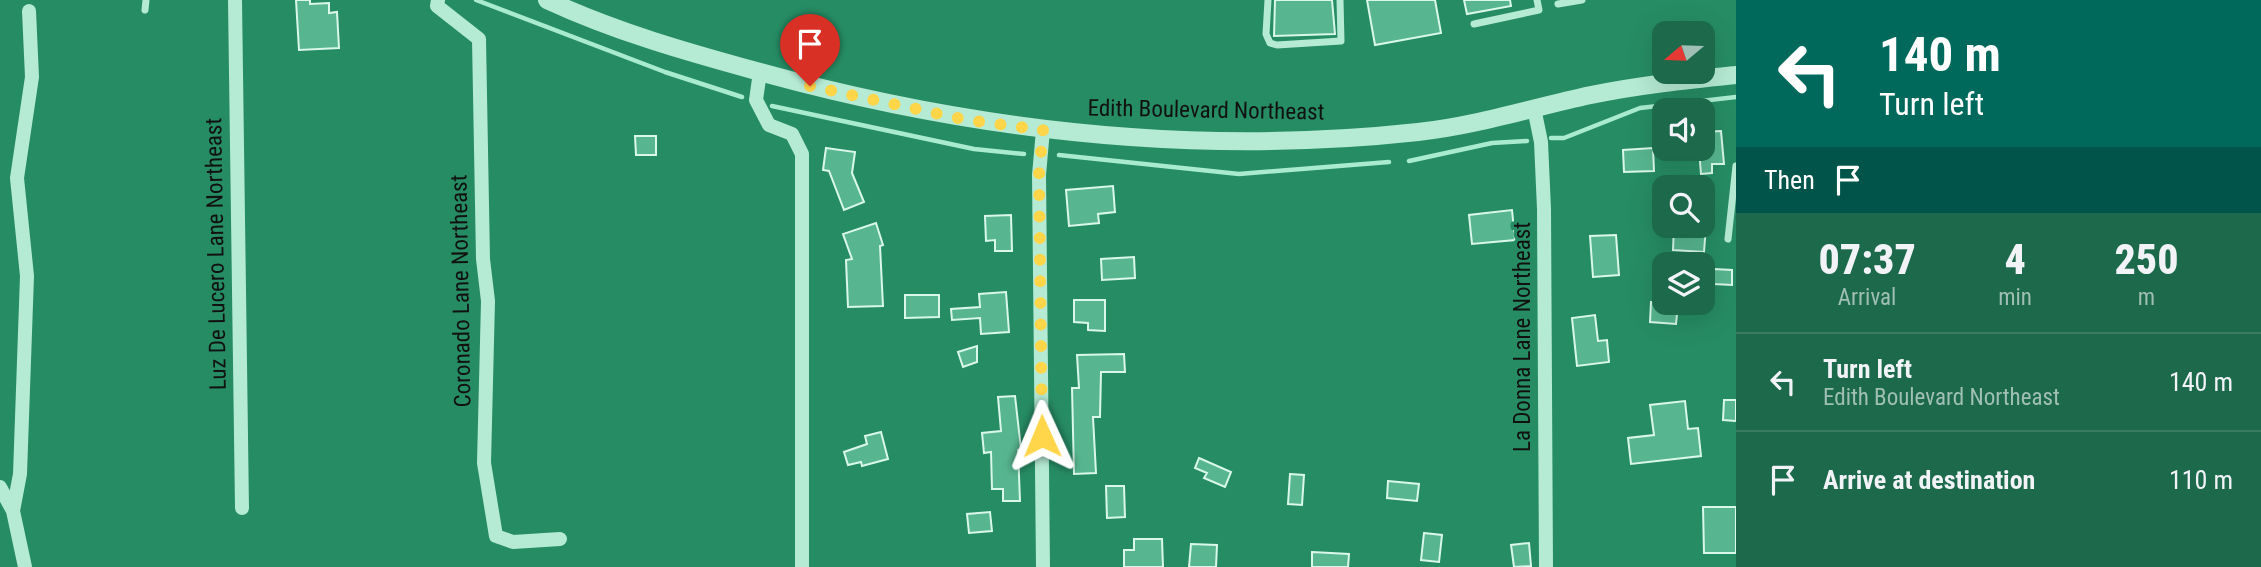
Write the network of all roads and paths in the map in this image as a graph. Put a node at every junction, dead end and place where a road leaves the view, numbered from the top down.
1 (146, 0) edge
2 (235, 0) edge
3 (438, 0) edge
4 (547, 0) edge
5 (1268, 0) edge
6 (1340, 0) edge
7 (1537, 0) edge
8 (1582, 0) edge
9 (1558, 4) dead end
10 (145, 10) dead end
11 (29, 11) dead end
12 (1474, 24) dead end
13 (760, 72) junction
14 (1736, 75) edge
15 (1534, 108) junction
16 (1043, 130) junction
17 (1736, 166) edge
18 (1728, 239) dead end
19 (0, 487) edge
20 (243, 508) dead end
21 (13, 511) junction
22 (560, 540) dead end
23 (25, 567) edge
24 (802, 567) edge
25 (1043, 567) edge
26 (1546, 567) edge

1 - 10 lane
2 - 20 street, Luz De Lucero Lane Northeast
3 - 22 street, Coronado Lane Northeast
4 - 13 street, Edith Boulevard Northeast
5 - 6 lane
7 - 12 lane
8 - 9 lane
11 - 21 street
13 - 16 street, Edith Boulevard Northeast
13 - 24 street
14 - 15 street, Edith Boulevard Northeast
15 - 16 street, Edith Boulevard Northeast
15 - 26 street, La Donna Lane Northeast
16 - 25 street
17 - 18 lane
19 - 21 street
21 - 23 street

